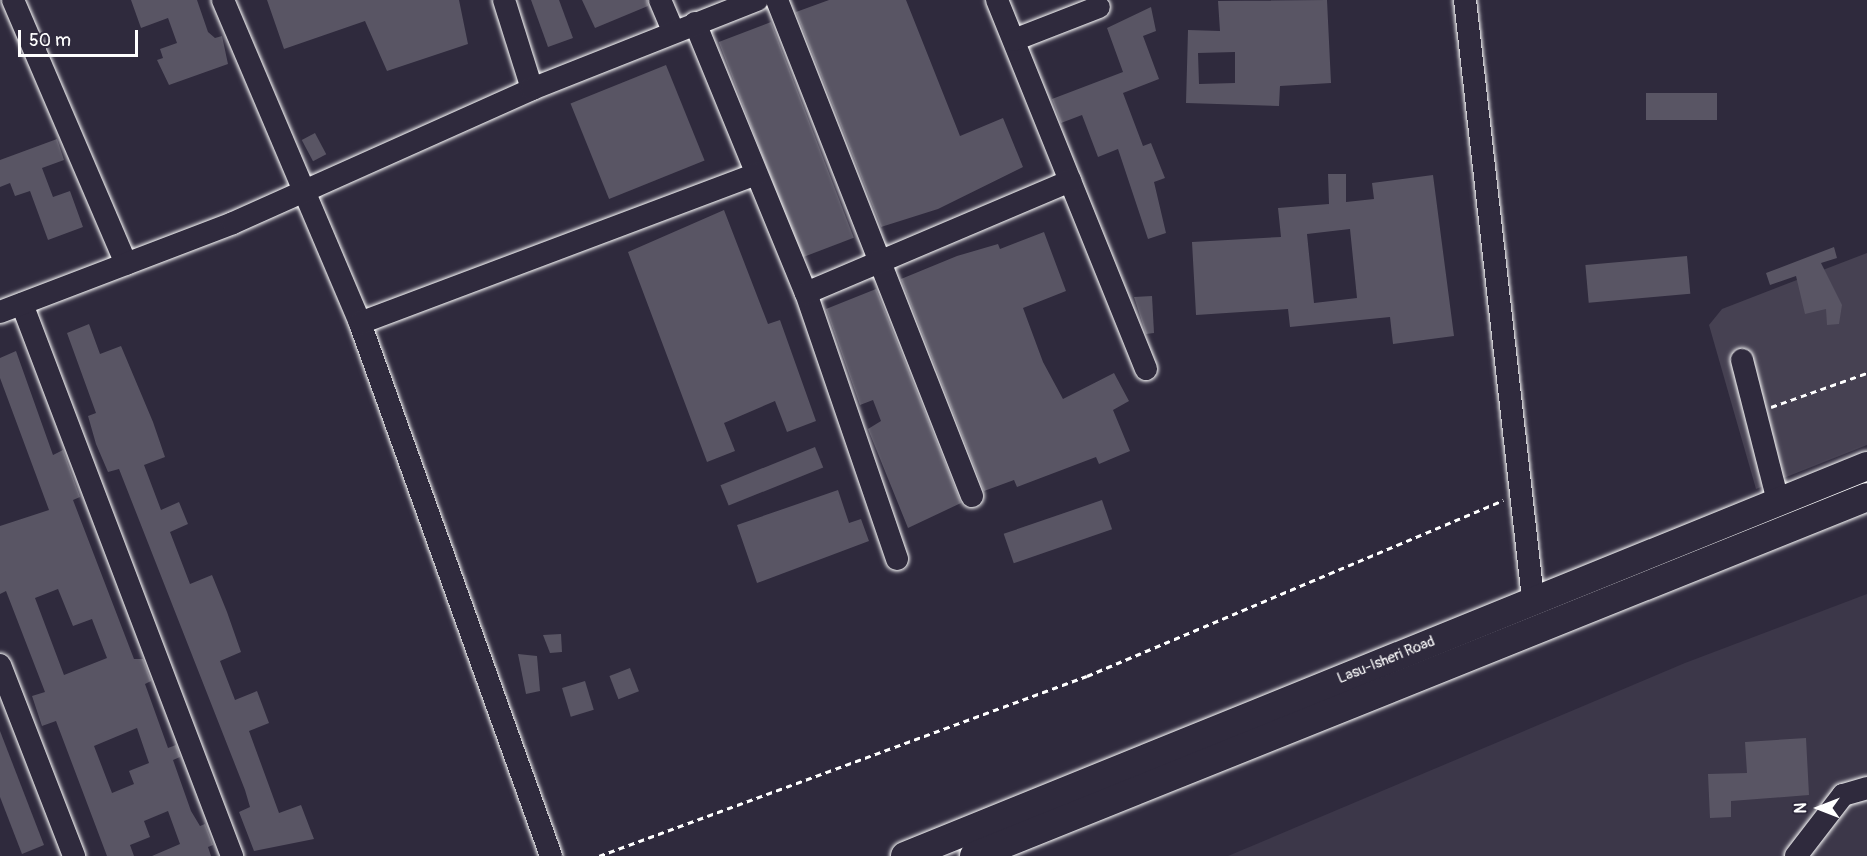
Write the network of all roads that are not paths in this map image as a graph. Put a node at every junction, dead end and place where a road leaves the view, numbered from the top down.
1 (13, 0) edge
2 (223, 0) edge
3 (504, 0) edge
4 (660, 0) edge
5 (757, 0) edge
6 (777, 0) edge
7 (997, 0) edge
8 (1465, 0) edge
9 (1099, 7) dead end
10 (695, 23) junction
11 (673, 31) junction
12 (1014, 40) junction
13 (532, 89) junction
14 (756, 174) junction
15 (1070, 181) junction
16 (303, 189) junction
17 (879, 260) junction
18 (126, 264) junction
19 (806, 293) junction
20 (22, 304) junction
21 (0, 312) edge
22 (360, 323) junction
23 (1742, 360) dead end
24 (1146, 369) dead end
25 (1867, 466) edge
26 (972, 496) dead end
27 (1867, 497) edge
28 (1778, 501) junction
29 (897, 559) dead end
30 (1533, 599) junction
31 (0, 664) edge
32 (1867, 788) edge
33 (74, 856) edge
34 (232, 856) edge
35 (551, 856) edge
36 (905, 856) edge
37 (974, 856) edge
38 (1796, 856) edge

1 - 18 street
2 - 16 street
3 - 13 street
4 - 11 street
5 - 10 street
6 - 17 street
7 - 12 street
8 - 30 street
9 - 12 street
10 - 11 street
10 - 14 street
11 - 13 street
12 - 15 street
13 - 16 street
14 - 19 street
14 - 22 street
15 - 17 street
15 - 24 street
16 - 18 street
16 - 22 street
17 - 19 street
17 - 26 street
18 - 20 street
19 - 29 street
20 - 21 street
20 - 34 street
22 - 35 street
23 - 28 street
25 - 28 main road, Lasu-Isheri Road
27 - 37 main road, Lasu-Isheri Road
28 - 30 main road, Lasu-Isheri Road
30 - 36 main road, Lasu-Isheri Road
31 - 33 street
32 - 38 street

